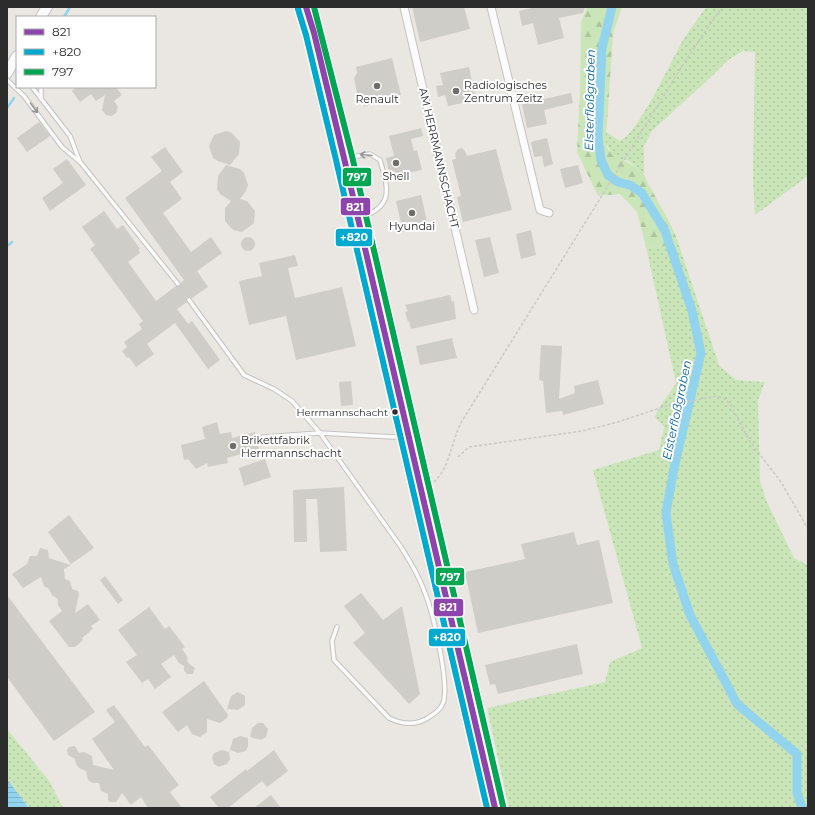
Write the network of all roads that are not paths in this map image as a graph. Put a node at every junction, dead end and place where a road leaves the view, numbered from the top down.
1 (47, 7) edge
2 (306, 7) edge
3 (404, 7) edge
4 (492, 7) edge
5 (42, 16) edge
6 (7, 80) edge
7 (33, 88) edge
8 (42, 88) edge
9 (41, 99) junction
10 (344, 158) junction
11 (81, 163) junction
12 (548, 213) dead end
13 (358, 218) junction
14 (178, 284) dead end
15 (189, 300) dead end
16 (474, 310) dead end
17 (320, 433) junction
18 (408, 435) junction
19 (264, 437) dead end
20 (337, 627) dead end
21 (495, 808) edge

1 - 5 main road
2 - 10 main road
3 - 16 street, AM HERRMANNSCHACHT
4 - 12 street
6 -> 11 lane
7 - 9 lane
8 - 9 lane
9 - 11 lane
10 - 13 main road
13 -> 10 lane
11 - 14 lane
13 - 18 main road
15 - 17 lane
17 - 18 lane
17 - 19 lane
17 - 20 lane
18 - 21 main road

